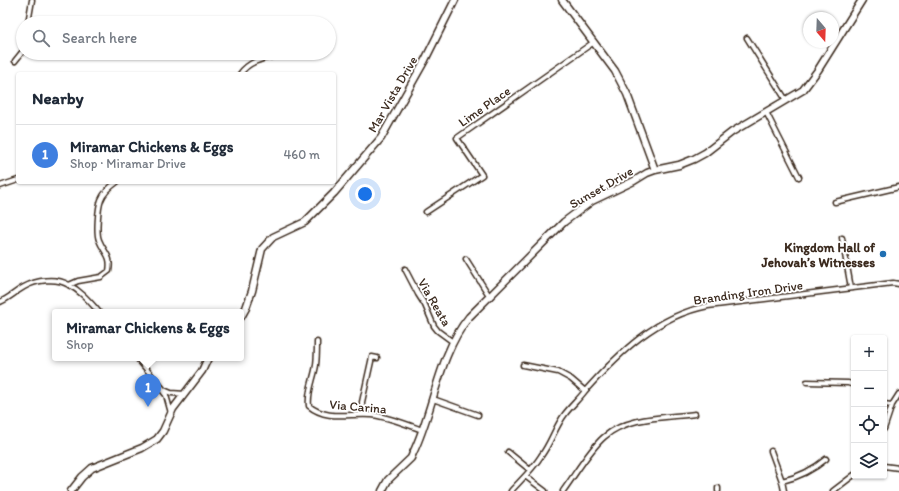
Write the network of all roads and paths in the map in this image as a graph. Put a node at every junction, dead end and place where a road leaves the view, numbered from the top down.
1 (32, 0) edge
2 (455, 0) edge
3 (562, 0) edge
4 (862, 0) edge
5 (29, 16) edge
6 (747, 38) dead end
7 (594, 42) junction
8 (260, 60) edge
9 (242, 72) edge
10 (786, 100) junction
11 (766, 112) junction
12 (655, 170) junction
13 (799, 177) dead end
14 (16, 181) edge
15 (115, 184) edge
16 (0, 186) edge
17 (899, 186) edge
18 (835, 202) dead end
19 (426, 212) dead end
20 (842, 238) dead end
21 (466, 259) dead end
22 (405, 268) dead end
23 (899, 284) edge
24 (69, 285) junction
25 (851, 288) junction
26 (490, 297) junction
27 (0, 302) edge
28 (96, 309) edge
29 (244, 312) edge
30 (317, 342) dead end
31 (453, 342) junction
32 (377, 358) dead end
33 (139, 361) edge
34 (207, 361) edge
35 (523, 366) dead end
36 (807, 382) dead end
37 (851, 384) edge
38 (158, 385) junction
39 (585, 391) junction
40 (185, 394) junction
41 (899, 394) edge
42 (433, 399) junction
43 (887, 404) edge
44 (892, 405) junction
45 (171, 414) junction
46 (695, 414) dead end
47 (362, 415) junction
48 (478, 415) dead end
49 (887, 421) edge
50 (422, 430) junction
51 (771, 451) dead end
52 (508, 452) dead end
53 (826, 459) dead end
54 (887, 466) edge
55 (899, 468) edge
56 (530, 470) junction
57 (525, 476) junction
58 (851, 477) edge
59 (782, 481) junction
60 (71, 491) edge
61 (382, 491) edge
62 (511, 491) edge
63 (545, 491) edge
64 (563, 491) edge
65 (784, 491) edge
66 (833, 491) edge

1 - 5 street
2 - 29 street, Mar Vista Drive
3 - 7 street
4 - 10 street, Sunset Drive
6 - 10 street
7 - 12 street
7 - 19 street, Lime Place
8 - 9 street
10 - 11 street, Sunset Drive
11 - 12 street, Sunset Drive
11 - 13 street
12 - 26 street, Sunset Drive
14 - 16 street
15 - 24 street
17 - 18 street
20 - 25 street
21 - 26 street
22 - 31 street, Via Reata
23 - 25 street, Branding Iron Drive
24 - 27 street
24 - 28 street
25 - 39 street, Branding Iron Drive
26 - 31 street, Sunset Drive
30 - 47 street, Via Carina
31 - 42 street, Sunset Drive
32 - 47 street
33 - 38 street
34 - 40 street
35 - 39 street
36 - 37 street
38 - 40 street
38 - 45 street
39 - 56 street, Branding Iron Drive
40 - 45 street
41 - 44 street
42 - 48 street
42 - 50 street, Sunset Drive
43 - 44 street
44 - 49 street
45 - 60 street
46 - 64 street
47 - 50 street, Via Carina
50 - 61 street, Sunset Drive
51 - 59 street
52 - 56 street
53 - 59 street
54 - 55 street
56 - 57 street, Branding Iron Drive
57 - 62 street, Branding Iron Drive
57 - 63 street
58 - 66 street
59 - 65 street

